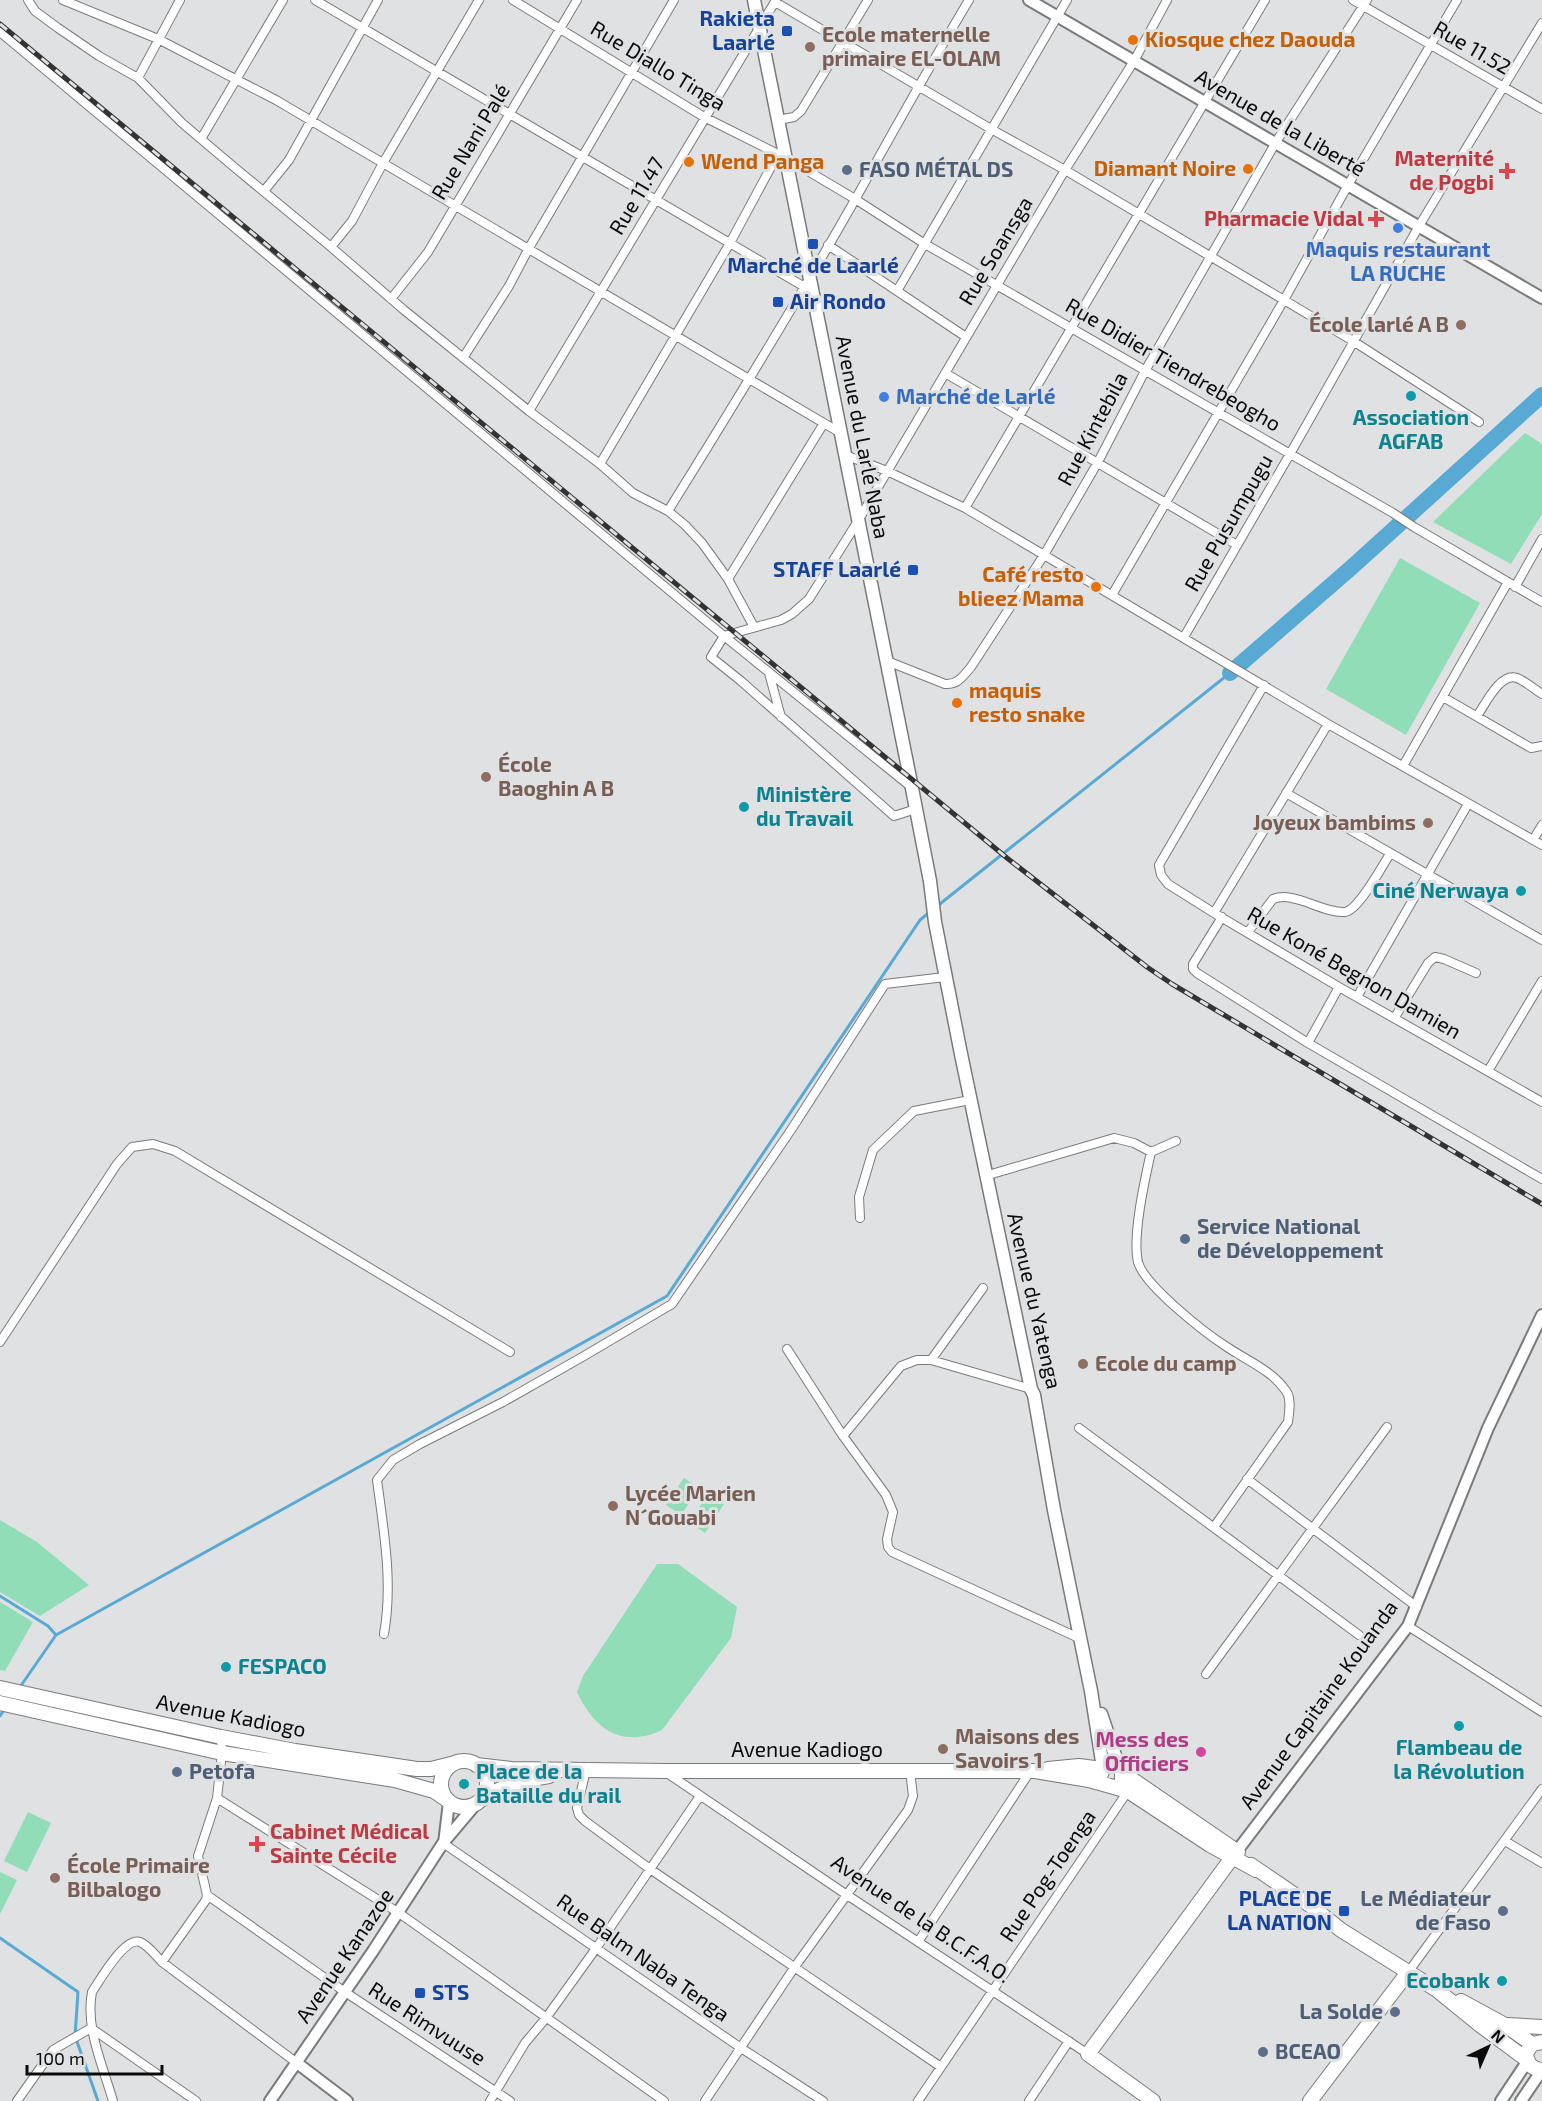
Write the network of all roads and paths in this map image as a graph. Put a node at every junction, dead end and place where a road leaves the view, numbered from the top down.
1 (28, 0) edge
2 (63, 0) edge
3 (180, 0) edge
4 (283, 0) edge
5 (315, 0) edge
6 (378, 0) edge
7 (479, 0) edge
8 (513, 0) edge
9 (577, 0) edge
10 (674, 0) edge
11 (754, 0) edge
12 (868, 0) edge
13 (969, 0) edge
14 (1029, 0) edge
15 (1067, 0) edge
16 (1167, 0) edge
17 (1265, 0) edge
18 (1353, 0) edge
19 (1457, 0) edge
20 (775, 1) edge
21 (1365, 3) edge
22 (1058, 17) junction
23 (1542, 23) edge
24 (361, 28) junction
25 (561, 29) junction
26 (760, 29) junction
27 (0, 32) edge
28 (158, 39) junction
29 (843, 43) junction
30 (1431, 44) junction
31 (1134, 61) junction
32 (437, 71) junction
33 (632, 74) junction
34 (138, 78) junction
35 (236, 78) junction
36 (918, 85) junction
37 (1504, 88) junction
38 (1205, 102) junction
39 (1542, 109) edge
40 (509, 114) junction
41 (704, 117) junction
42 (311, 120) junction
43 (778, 120) junction
44 (991, 129) junction
45 (201, 139) junction
46 (1276, 142) junction
47 (782, 156) junction
48 (584, 157) junction
49 (383, 163) junction
50 (1065, 170) junction
51 (1348, 185) junction
52 (264, 191) junction
53 (855, 199) junction
54 (657, 200) junction
55 (454, 205) junction
56 (1137, 213) junction
57 (1419, 226) junction
58 (730, 243) junction
59 (925, 244) junction
60 (828, 245) junction
61 (331, 247) junction
62 (529, 248) junction
63 (1210, 256) junction
64 (806, 281) junction
65 (998, 284) junction
66 (600, 291) junction
67 (897, 291) junction
68 (1542, 298) edge
69 (391, 299) junction
70 (1284, 300) junction
71 (1071, 327) junction
72 (675, 337) junction
73 (966, 337) junction
74 (1353, 341) junction
75 (463, 358) junction
76 (1145, 371) junction
77 (945, 373) junction
78 (749, 380) junction
79 (529, 411) junction
80 (1218, 414) junction
81 (1019, 415) junction
82 (1479, 422) dead end
83 (824, 423) junction
84 (839, 432) junction
85 (844, 454) junction
86 (1290, 454) junction
87 (1098, 462) junction
88 (600, 464) junction
89 (887, 471) junction
90 (1165, 503) junction
91 (965, 508) junction
92 (668, 511) junction
93 (858, 521) junction
94 (1542, 539) edge
95 (1237, 545) junction
96 (1044, 555) junction
97 (728, 579) junction
98 (1512, 584) junction
99 (1112, 595) junction
100 (1542, 602) edge
101 (754, 627) junction
102 (724, 636) junction
103 (1184, 637) junction
104 (887, 661) junction
105 (769, 672) junction
106 (1264, 685) junction
107 (1542, 693) edge
108 (1443, 697) junction
109 (1477, 716) junction
110 (782, 717) junction
111 (1328, 724) junction
112 (1542, 746) edge
113 (1403, 766) junction
114 (912, 787) junction
115 (1286, 793) junction
116 (1467, 804) junction
117 (916, 809) junction
118 (1542, 825) edge
119 (1533, 840) junction
120 (1542, 845) edge
121 (1390, 854) junction
122 (1427, 875) junction
123 (1214, 913) junction
124 (1222, 917) junction
125 (935, 922) joint
126 (1248, 932) junction
127 (1542, 940) edge
128 (1476, 973) dead end
129 (945, 977) junction
130 (1542, 981) edge
131 (1339, 987) junction
132 (1357, 997) junction
133 (1395, 1017) junction
134 (1308, 1043) junction
135 (1488, 1071) junction
136 (970, 1100) junction
137 (1542, 1102) edge
138 (1176, 1141) dead end
139 (1151, 1152) junction
140 (985, 1176) junction
141 (1542, 1179) edge
142 (860, 1218) dead end
143 (983, 1288) dead end
144 (1542, 1315) edge
145 (0, 1342) edge
146 (787, 1348) dead end
147 (510, 1352) dead end
148 (931, 1360) junction
149 (1031, 1389) junction
150 (1387, 1427) dead end
151 (1079, 1428) dead end
152 (843, 1436) junction
153 (1247, 1479) junction
154 (1214, 1527) junction
155 (1312, 1528) junction
156 (1278, 1575) junction
157 (1417, 1607) junction
158 (1408, 1626) junction
159 (384, 1634) dead end
160 (1359, 1635) dead end
161 (1081, 1639) junction
162 (1206, 1674) dead end
163 (0, 1688) edge
164 (1091, 1691) junction
165 (0, 1703) edge
166 (1542, 1712) edge
167 (221, 1737) junction
168 (222, 1754) junction
169 (455, 1763) junction
170 (476, 1765) junction
171 (1103, 1768) junction
172 (582, 1770) junction
173 (1121, 1770) junction
174 (665, 1771) junction
175 (1033, 1771) junction
176 (910, 1772) junction
177 (1109, 1786) junction
178 (1542, 1789) edge
179 (1128, 1791) junction
180 (700, 1796) junction
181 (217, 1798) junction
182 (448, 1801) junction
183 (478, 1802) junction
184 (1505, 1841) junction
185 (444, 1843) junction
186 (1234, 1854) junction
187 (1542, 1863) edge
188 (650, 1869) junction
189 (207, 1895) junction
190 (847, 1895) junction
191 (399, 1913) junction
192 (918, 1942) junction
193 (597, 1947) junction
194 (162, 1962) junction
195 (794, 1968) junction
196 (1409, 1971) junction
197 (1437, 1990) junction
198 (345, 1992) junction
199 (992, 1992) junction
200 (546, 2018) junction
201 (1505, 2025) junction
202 (1542, 2027) edge
203 (91, 2028) junction
204 (1069, 2041) junction
205 (1539, 2042) edge
206 (741, 2048) junction
207 (1088, 2054) junction
208 (1527, 2060) junction
209 (297, 2063) junction
210 (941, 2067) junction
211 (1542, 2070) edge
212 (497, 2092) junction
213 (17, 2101) edge
214 (113, 2101) edge
215 (196, 2101) edge
216 (270, 2101) edge
217 (347, 2101) edge
218 (490, 2101) edge
219 (510, 2101) edge
220 (664, 2101) edge
221 (705, 2101) edge
222 (823, 2101) edge
223 (918, 2101) edge
224 (1029, 2101) edge
225 (1154, 2101) edge
226 (1310, 2101) edge
227 (1501, 2101) edge
228 (1521, 2101) edge

1 - 34 street
2 - 28 street
3 - 28 street
4 - 35 street
5 - 24 street
6 - 24 street
7 - 32 street
8 - 25 street, Rue Diallo Tinga
9 - 25 street, Rue Nani Palé
10 - 33 street
11 - 26 main road, Avenue du Larlé Naba
12 - 29 street
13 - 36 street
14 - 22 street, Avenue de la Liberté
15 - 22 street
16 - 31 street, Rue Soansga
17 - 38 street
18 - 21 street, Rue 11.52
19 - 30 street
20 - 26 street, Rue 11.47
20 - 29 street
21 - 30 street, Rue 11.52
21 - 46 street, Rue Kintebila
22 - 31 street, Avenue de la Liberté
22 - 44 street
23 - 37 street, Rue Pusumpugu
24 - 32 street
24 - 42 street
25 - 33 street, Rue Diallo Tinga
25 - 40 street, Rue Nani Palé
26 - 41 street, Rue 11.47
26 - 43 main road, Avenue du Larlé Naba
27 - 102 street
28 - 34 street
28 - 35 street
29 - 36 street
29 - 43 street
30 - 37 street, Rue 11.52
30 - 51 street
31 - 38 street, Avenue de la Liberté
31 - 50 street, Rue Soansga
32 - 40 street
32 - 49 street
33 - 41 street, Rue Diallo Tinga
33 - 48 street
34 - 45 street
35 - 42 street
35 - 45 street
36 - 44 street
36 - 53 street
37 - 39 street, Rue 11.52
37 - 57 street, Rue Pusumpugu
38 - 46 street, Avenue de la Liberté
38 - 56 street
40 - 48 street
40 - 55 street, Rue Nani Palé
41 - 47 street, Rue Diallo Tinga
41 - 54 street, Rue 11.47
42 - 49 street
42 - 52 street
43 - 47 main road, Avenue du Larlé Naba
44 - 50 street
44 - 59 street
45 - 52 street
46 - 51 street, Avenue de la Liberté
46 - 63 street, Rue Kintebila
47 - 53 street, Rue Didier Tiendrebeogho
47 - 58 street
47 - 64 main road, Avenue du Larlé Naba
48 - 54 street
48 - 62 street
49 - 55 street
49 - 61 street
50 - 56 street
50 - 65 street, Rue Soansga
51 - 57 street, Avenue de la Liberté
51 - 70 street
52 - 61 street
53 - 59 street, Rue Didier Tiendrebeogho
53 - 60 street
54 - 58 street
54 - 66 street, Rue 11.47
55 - 62 street
55 - 69 street, Rue Nani Palé
56 - 63 street
56 - 71 street
57 - 68 street, Avenue de la Liberté
57 - 74 street, Rue Pusumpugu
58 - 64 street
58 - 72 street
59 - 65 street, Rue Didier Tiendrebeogho
59 - 67 street
60 - 64 street
60 - 67 street
61 - 69 street
62 - 66 street
62 - 75 street
63 - 70 street
63 - 76 street, Rue Kintebila
64 - 78 street
64 - 84 main road, Avenue du Larlé Naba
65 - 71 street, Rue Didier Tiendrebeogho
65 - 73 street, Rue Soansga
66 - 72 street
66 - 79 street, Rue 11.47
67 - 73 street
69 - 75 street
70 - 74 street
70 - 80 street
71 - 76 street, Rue Didier Tiendrebeogho
71 - 81 street
72 - 78 street
72 - 88 street
73 - 77 street, Rue Soansga
74 - 82 street
74 - 86 street, Rue Pusumpugu
75 - 79 street
76 - 80 street, Rue Didier Tiendrebeogho
76 - 87 street, Rue Kintebila
77 - 81 street
77 - 89 street, Rue Soansga
78 - 83 street
78 - 92 street
79 - 88 street
80 - 86 street, Rue Didier Tiendrebeogho
80 - 90 street
81 - 87 street
81 - 91 street
83 - 84 street
83 - 97 street
84 - 85 main road, Avenue du Larlé Naba
85 - 89 street
85 - 93 main road, Avenue du Larlé Naba
86 - 95 street, Rue Pusumpugu
86 - 98 street, Rue Didier Tiendrebeogho
87 - 90 street
87 - 96 street, Rue Kintebila
88 - 92 street
89 - 91 street
89 - 93 street, Rue Soansga
90 - 95 street
90 - 99 street
91 - 96 street
92 - 97 street
93 - 101 street, Rue Soansga
93 - 104 main road, Avenue du Larlé Naba
94 - 98 street
95 - 103 street, Rue Pusumpugu
96 - 99 street
96 - 104 street, Rue Kintebila
97 - 101 street
98 - 100 street, Rue Didier Tiendrebeogho
98 - 108 street
99 - 103 street
101 - 102 street, Rue Soansga
102 - 105 street
102 - 110 street
103 - 106 street
104 - 114 main road, Avenue du Larlé Naba
105 - 110 street
105 - 114 street
106 - 111 street
106 - 123 street, Rue Koné Begnon Damien
107 - 109 street
108 - 109 street
108 - 113 street
109 - 112 street
110 - 117 street
111 - 113 street
111 - 115 street
113 - 116 street
114 - 117 main road, Avenue du Larlé Naba
115 - 121 street
115 - 123 street
116 - 119 street
116 - 122 street
117 - 125 main road, Avenue du Larlé Naba
118 - 119 street
119 - 120 street
121 - 122 street
121 - 126 street
122 - 127 street
122 - 132 street
123 - 124 street, Rue Koné Begnon Damien
124 - 126 street, Rue Koné Begnon Damien
124 - 134 street
125 - 129 main road, Avenue du Yatenga
126 - 131 street, Rue Koné Begnon Damien
128 - 133 street
129 - 136 main road, Avenue du Yatenga
129 - 159 street
130 - 135 street
131 - 132 street, Rue Koné Begnon Damien
131 - 134 street
132 - 133 street, Rue Koné Begnon Damien
133 - 135 street, Rue Koné Begnon Damien
134 - 141 street
135 - 137 street, Rue Koné Begnon Damien
136 - 140 main road, Avenue du Yatenga
136 - 142 street
138 - 139 street
139 - 140 street
139 - 153 street
140 - 149 main road, Avenue du Yatenga
143 - 148 street
144 - 157 street, Avenue Capitaine Kouanda
145 - 147 street
146 - 152 street
148 - 149 street
148 - 152 street
149 - 161 main road, Avenue du Yatenga
150 - 155 street
151 - 154 street
152 - 161 street
153 - 154 street
153 - 155 street
154 - 156 street
155 - 156 street
155 - 157 street
156 - 160 street
156 - 162 street
157 - 158 street, Avenue Capitaine Kouanda
158 - 166 street
158 - 186 street, Avenue Capitaine Kouanda
161 - 164 main road, Avenue du Yatenga
163 - 167 highway, Avenue Kadiogo
164 - 171 main road, Avenue du Yatenga
164 - 173 main road, Avenue du Yatenga
165 - 168 highway, Avenue Kadiogo
167 - 168 street
167 - 169 highway, Avenue Kadiogo
168 - 181 street
168 - 182 highway, Avenue Kadiogo
169 - 170 highway
169 - 182 highway
170 - 172 highway, Avenue Kadiogo
170 - 183 highway
171 - 173 highway
171 - 175 highway, Avenue Kadiogo
171 - 177 highway
172 - 174 highway, Avenue Kadiogo
172 - 183 highway, Avenue Kadiogo
172 - 188 street
173 - 177 highway
173 - 186 highway
174 - 176 highway, Avenue Kadiogo
174 - 180 street, Avenue de la B.C.F.A.O.
175 - 176 highway, Avenue Kadiogo
175 - 177 highway, Avenue Kadiogo
175 - 192 street
176 - 190 street
177 - 179 highway
178 - 184 street
179 - 186 highway
179 - 199 street, Rue Pog-Toenga
180 - 188 street
180 - 190 street, Avenue de la B.C.F.A.O.
181 - 189 street
181 - 191 street
182 - 183 highway
182 - 185 street
183 - 185 street, Avenue Kanazoe
184 - 187 street
184 - 196 street
185 - 191 street, Avenue Kanazoe
185 - 193 street, Rue Balm Naba Tenga
186 - 196 highway
186 - 207 highway, Avenue Capitaine Kouanda
188 - 193 street
188 - 195 street
189 - 194 street
189 - 198 street, Rue Rimvuuse
190 - 192 street, Avenue de la B.C.F.A.O.
190 - 195 street
191 - 198 street, Avenue Kanazoe
191 - 200 street
192 - 199 street, Avenue de la B.C.F.A.O.
193 - 200 street
193 - 206 street, Rue Balm Naba Tenga
194 - 203 street
194 - 209 street
195 - 206 street
195 - 210 street
196 - 197 highway
196 - 226 highway
197 - 201 highway
197 - 208 highway
198 - 209 street, Avenue Kanazoe
198 - 212 street, Rue Rimvuuse
199 - 204 street, Avenue de la B.C.F.A.O.
199 - 210 street, Rue Pog-Toenga
200 - 212 street
200 - 220 street
201 - 202 highway
201 - 205 highway
203 - 213 street
203 - 214 street
203 - 215 street
204 - 207 street, Avenue de la B.C.F.A.O.
204 - 224 street
205 - 208 highway
206 - 221 street
206 - 222 street, Rue Balm Naba Tenga
207 - 225 highway, Avenue de la B.C.F.A.O.
208 - 211 highway
208 - 227 street
209 - 216 street, Avenue Kanazoe
209 - 217 street
210 - 223 street, Rue Pog-Toenga
211 - 228 street
212 - 218 street
212 - 219 street, Rue Rimvuuse

